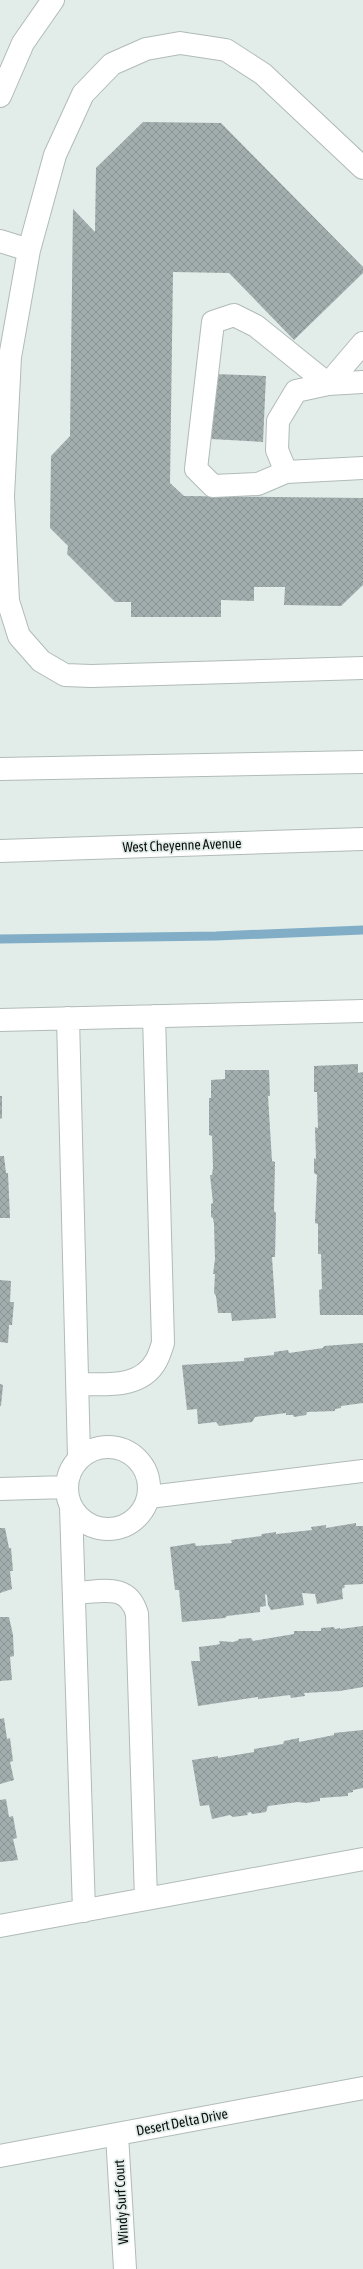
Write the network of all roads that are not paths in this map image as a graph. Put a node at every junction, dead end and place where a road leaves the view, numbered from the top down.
1 (52, 0) edge
2 (0, 96) edge
3 (363, 168) edge
4 (0, 241) edge
5 (29, 250) junction
6 (363, 343) edge
7 (363, 382) edge
8 (328, 384) junction
9 (363, 468) edge
10 (286, 472) junction
11 (2, 480) edge
12 (363, 668) edge
13 (363, 762) edge
14 (0, 769) edge
15 (363, 839) edge
16 (0, 851) edge
17 (363, 1011) edge
18 (154, 1016) junction
19 (68, 1018) junction
20 (0, 1020) edge
21 (78, 1384) junction
22 (79, 1457) junction
23 (363, 1471) edge
24 (0, 1489) edge
25 (69, 1497) junction
26 (149, 1497) junction
27 (74, 1593) junction
28 (363, 1859) edge
29 (146, 1899) junction
30 (84, 1911) junction
31 (0, 1926) edge
32 (363, 2088) edge
33 (117, 2135) junction
34 (0, 2156) edge
35 (125, 2269) edge

1 - 2 street
3 - 5 street
4 - 5 street
5 - 11 street
6 - 8 street
7 - 8 street
8 - 10 street
8 - 10 street
9 - 10 street
11 - 12 street
13 - 14 street
15 - 16 street, West Cheyenne Avenue
17 - 18 street
18 - 19 street
18 - 21 street
19 - 20 street
19 - 21 street
21 - 22 street
22 - 25 street
22 - 26 street
23 - 26 street
24 - 25 street
25 - 26 street
25 - 27 street
27 - 29 street
27 - 30 street
28 - 29 street
29 - 30 street
30 - 31 street
32 - 33 street, Desert Delta Drive
33 - 34 street, Desert Delta Drive
33 - 35 street, Windy Surf Court

